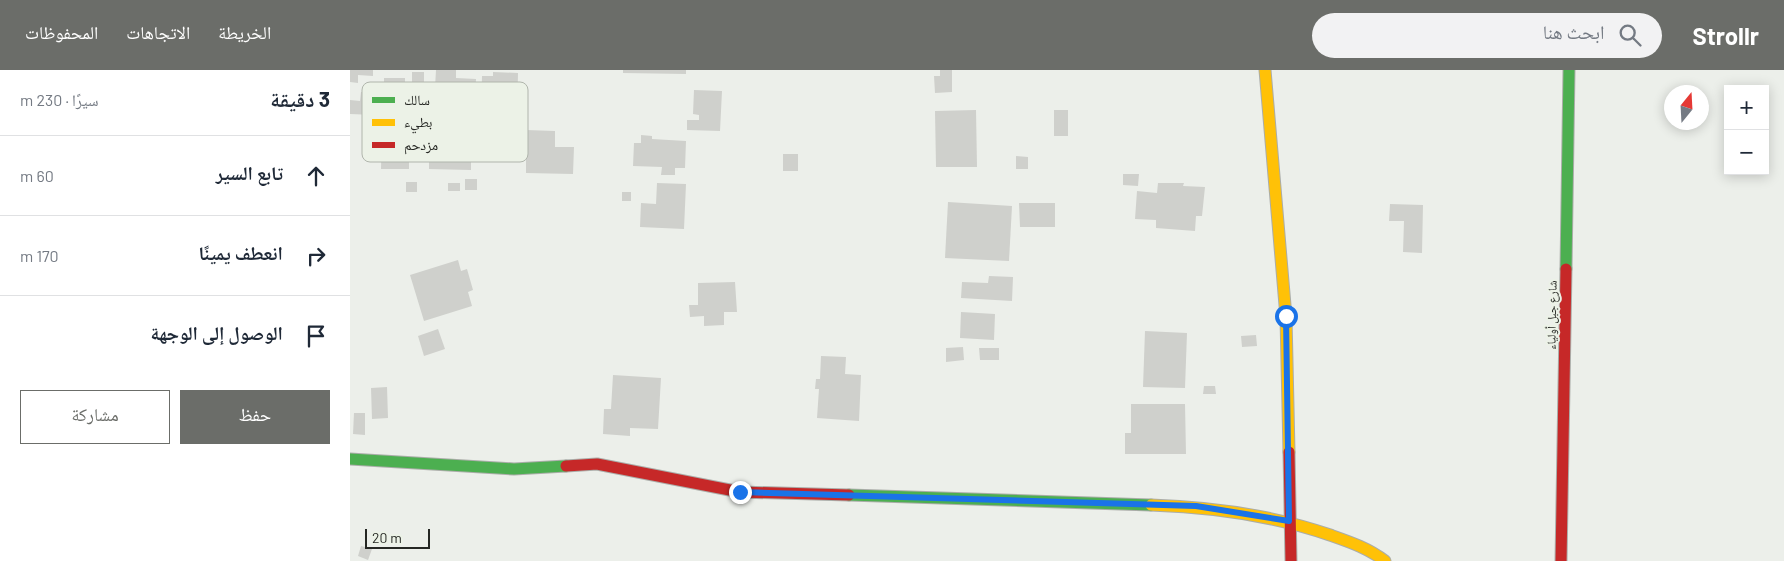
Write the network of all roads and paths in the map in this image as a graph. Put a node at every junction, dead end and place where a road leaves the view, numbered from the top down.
1 (1265, 70) edge
2 (1569, 70) edge
3 (350, 458) edge
4 (1289, 521) junction
5 (1291, 561) edge
6 (1385, 561) edge
7 (1561, 561) edge

1 - 4 main road
2 - 7 main road, شارع جبل أولياء
3 - 4 main road
4 - 5 main road
4 - 6 main road

